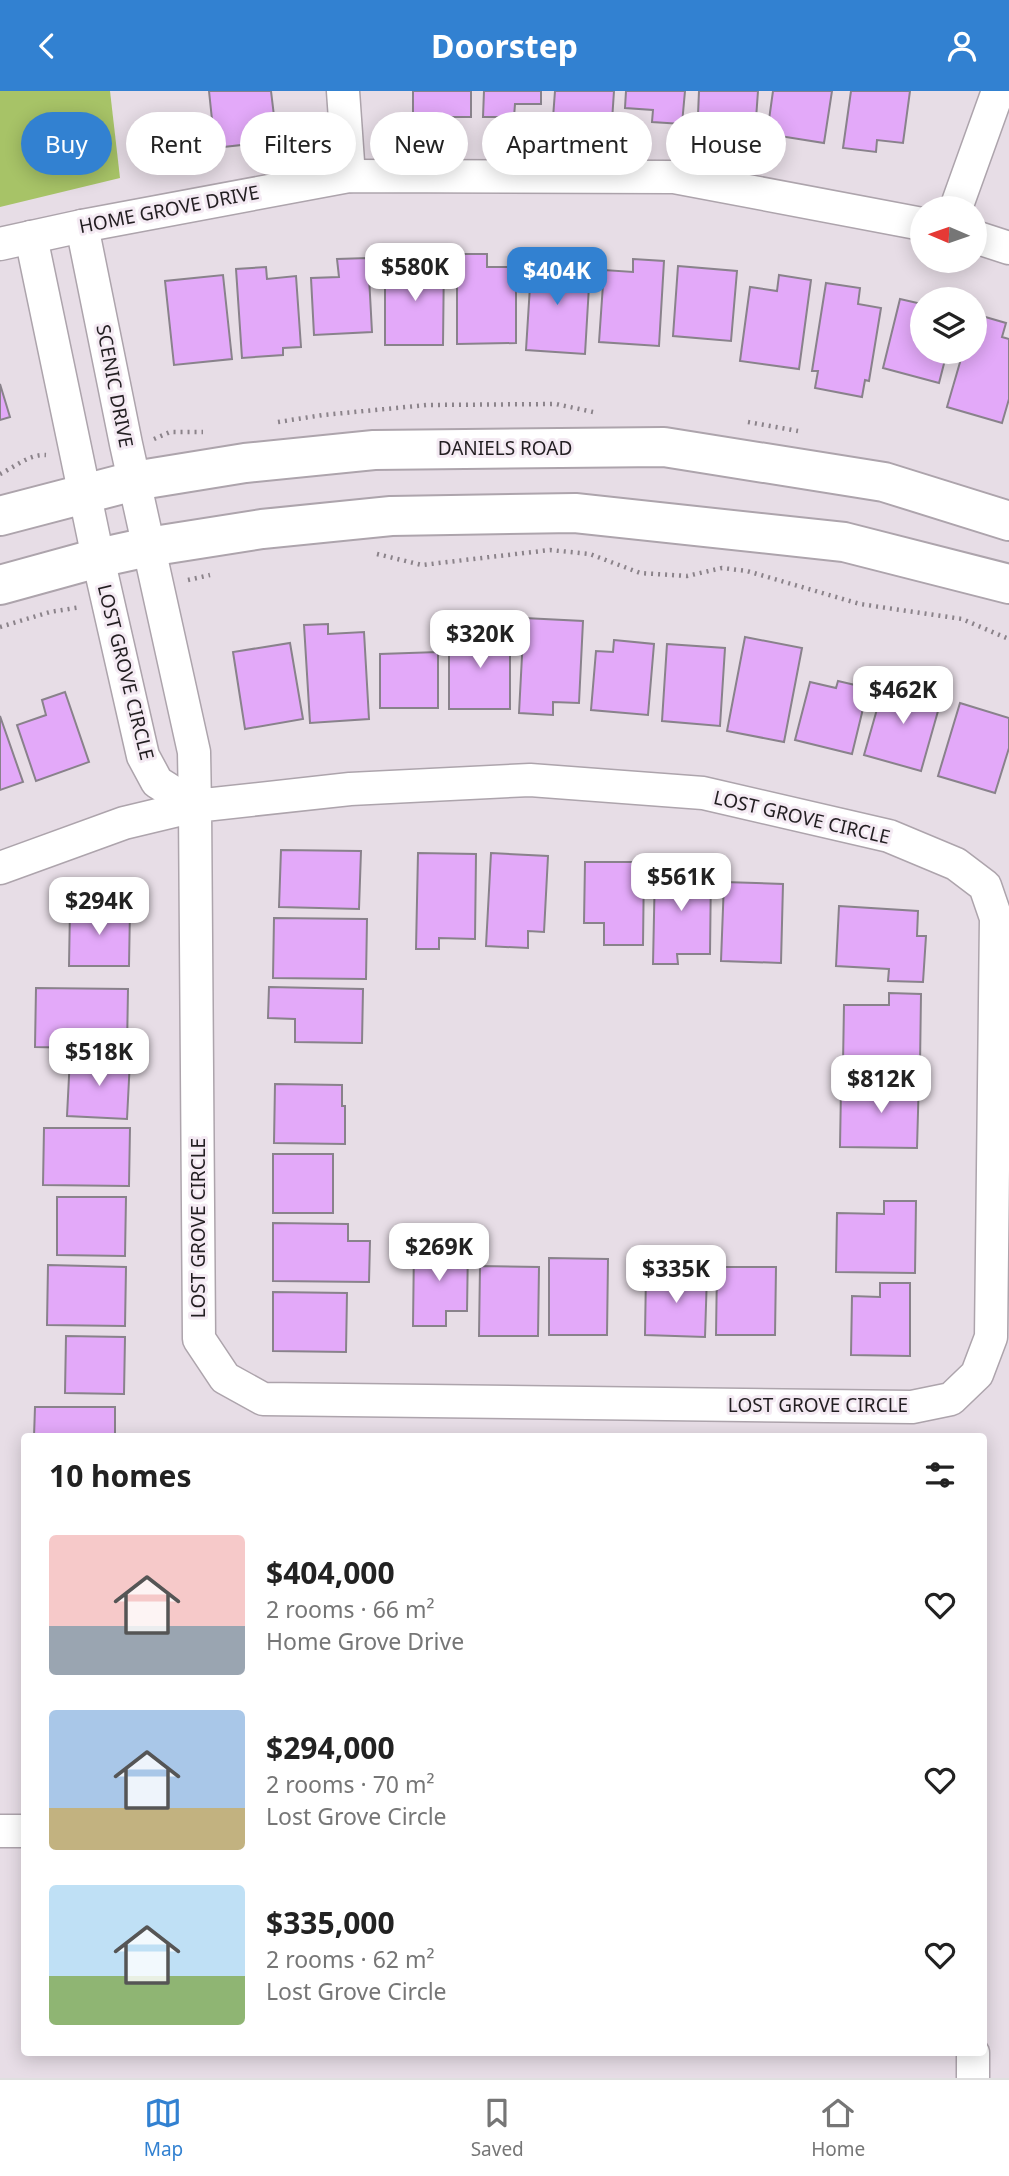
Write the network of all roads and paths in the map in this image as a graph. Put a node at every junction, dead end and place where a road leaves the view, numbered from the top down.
1 (343, 91) edge
2 (998, 91) edge
3 (349, 176) junction
4 (960, 196) edge
5 (910, 222) edge
6 (82, 226) junction
7 (31, 237) junction
8 (987, 241) edge
9 (0, 244) edge
10 (1009, 248) edge
11 (134, 481) junction
12 (85, 493) junction
13 (0, 516) edge
14 (1009, 521) edge
15 (148, 547) junction
16 (369, 555) dead end
17 (98, 558) junction
18 (222, 572) dead end
19 (1009, 584) edge
20 (0, 585) edge
21 (158, 588) junction
22 (108, 600) junction
23 (0, 627) edge
24 (1009, 639) edge
25 (195, 806) junction
26 (0, 868) edge
27 (0, 1831) edge
28 (21, 1831) edge
29 (973, 2056) edge
30 (973, 2078) edge

1 - 3 street
2 - 4 street
3 - 5 street, HOME GROVE DRIVE
3 - 6 street, HOME GROVE DRIVE
6 - 7 street, HOME GROVE DRIVE
6 - 11 street, SCENIC DRIVE
7 - 9 street, HOME GROVE DRIVE
7 - 12 street
8 - 10 street
11 - 12 main road, DANIELS ROAD
11 - 14 main road, DANIELS ROAD
11 - 15 street, SCENIC DRIVE
12 - 13 main road, DANIELS ROAD
12 - 17 street
15 - 17 main road
15 - 19 main road
15 - 21 street, LOST GROVE CIRCLE
16 - 24 path
17 - 20 main road
17 - 22 street, LOST GROVE CIRCLE
18 - 21 path
21 - 25 street, LOST GROVE CIRCLE
22 - 23 path
22 - 25 street, LOST GROVE CIRCLE
25 - 25 street, LOST GROVE CIRCLE
25 - 26 street
27 - 28 street
29 - 30 street

